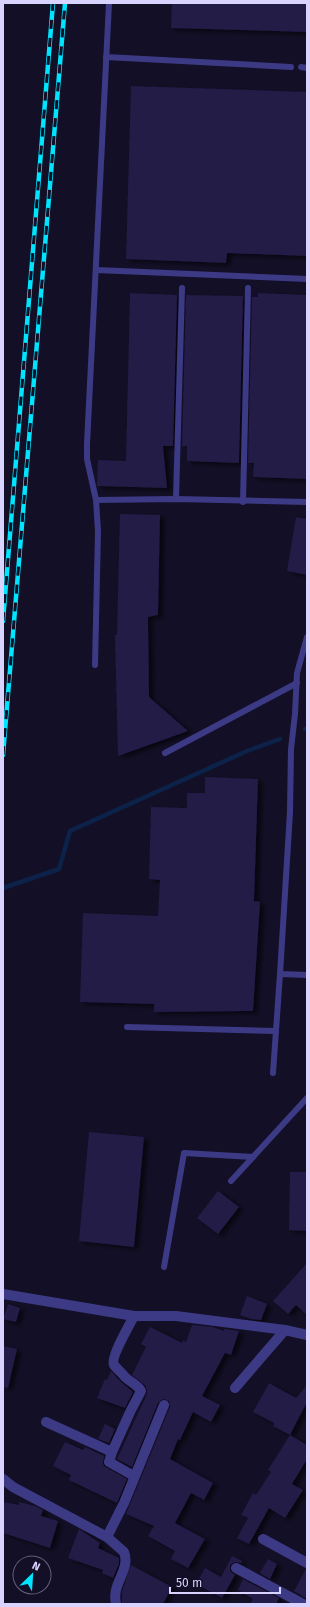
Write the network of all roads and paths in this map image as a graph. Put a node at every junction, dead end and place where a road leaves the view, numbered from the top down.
1 (109, 3) edge
2 (106, 57) junction
3 (291, 67) dead end
4 (96, 270) junction
5 (307, 279) edge
6 (182, 288) dead end
7 (248, 288) dead end
8 (96, 500) junction
9 (176, 500) junction
10 (244, 502) junction
11 (307, 502) edge
12 (307, 637) edge
13 (94, 665) dead end
14 (297, 683) junction
15 (165, 752) dead end
16 (280, 974) junction
17 (307, 976) edge
18 (127, 1028) dead end
19 (276, 1031) junction
20 (273, 1073) dead end
21 (307, 1098) edge
22 (252, 1157) junction
23 (231, 1181) dead end
24 (164, 1268) dead end
25 (3, 1294) edge
26 (134, 1316) junction
27 (285, 1330) junction
28 (307, 1335) edge
29 (235, 1388) dead end
30 (164, 1405) dead end
31 (46, 1422) dead end
32 (112, 1452) junction
33 (134, 1476) junction
34 (3, 1479) edge
35 (107, 1538) junction
36 (263, 1538) dead end
37 (307, 1563) edge
38 (236, 1568) dead end
39 (116, 1604) edge
40 (303, 1604) edge

1 - 2 lane
2 - 3 lane
2 - 4 lane
4 - 5 lane
4 - 8 lane
6 - 9 lane
7 - 10 lane
8 - 9 lane
8 - 13 lane
9 - 10 lane
10 - 11 lane
12 - 14 lane
14 - 15 lane
14 - 16 lane
16 - 17 lane
16 - 19 lane
18 - 19 lane
19 - 20 lane
21 - 22 lane
22 - 23 lane
22 - 24 lane
25 - 26 street
26 - 27 street
26 - 32 street
27 - 28 street
27 - 29 street
30 - 33 street
31 - 32 street
32 - 33 street
33 - 35 street
34 - 35 street
35 - 39 street
36 - 37 street
38 - 40 street

